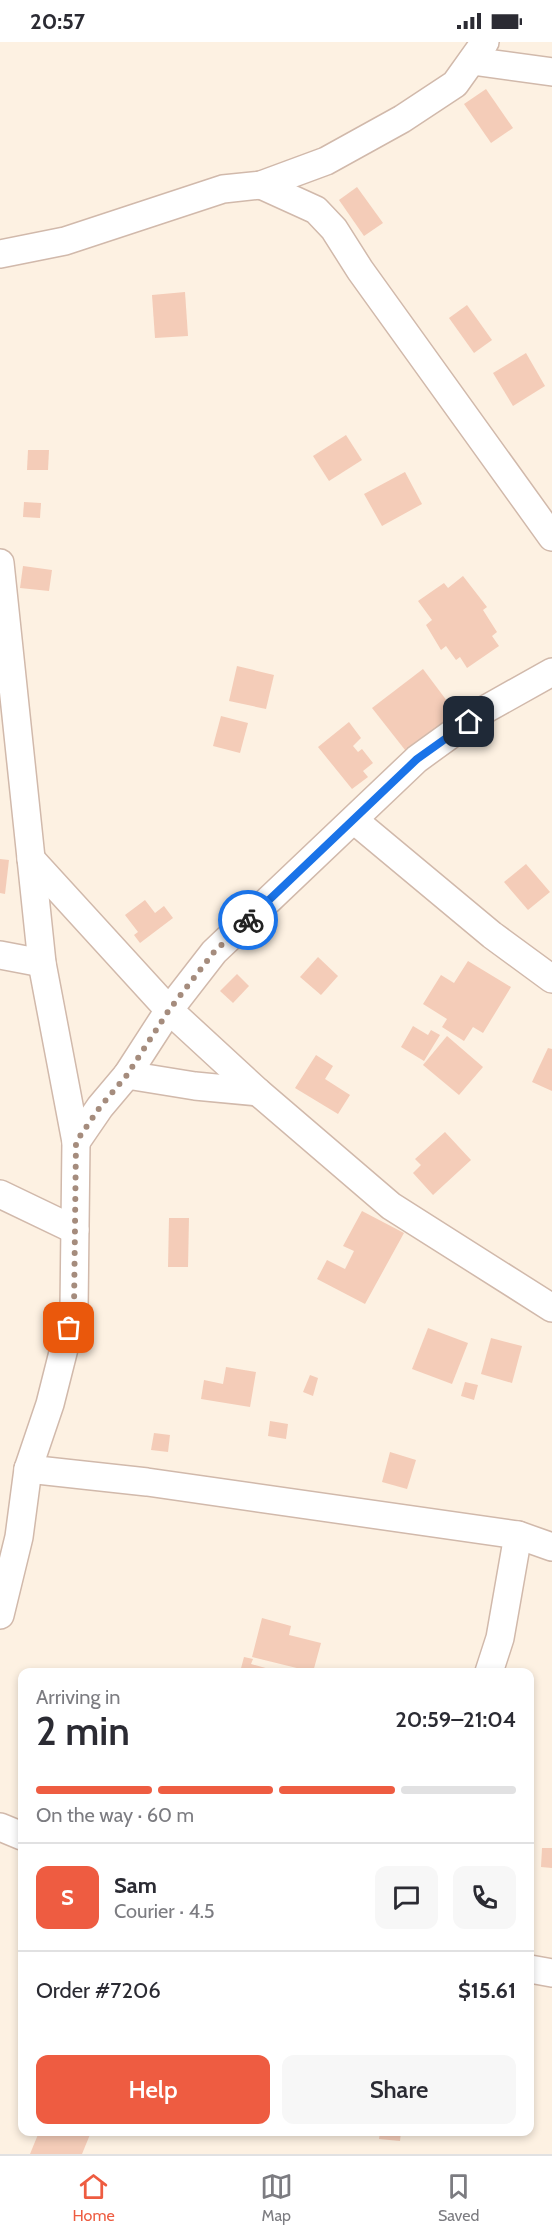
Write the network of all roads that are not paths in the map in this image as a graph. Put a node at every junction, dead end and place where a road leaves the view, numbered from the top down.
1 (478, 52) edge
2 (552, 72) edge
3 (261, 185) junction
4 (0, 254) edge
5 (552, 537) edge
6 (0, 563) edge
7 (552, 672) edge
8 (354, 820) junction
9 (31, 859) junction
10 (0, 955) edge
11 (42, 963) junction
12 (552, 979) edge
13 (169, 1010) junction
14 (127, 1075) junction
15 (258, 1092) junction
16 (76, 1142) junction
17 (0, 1194) edge
18 (75, 1230) junction
19 (552, 1308) edge
20 (28, 1469) junction
21 (518, 1535) junction
22 (552, 1547) edge
23 (1, 1611) edge
24 (490, 1668) edge
25 (0, 1827) edge
26 (18, 1834) edge
27 (534, 1970) edge
28 (552, 1973) edge

1 - 2 street
1 - 3 street
3 - 4 street
3 - 5 street
6 - 9 street
7 - 8 street
8 - 12 street
8 - 13 street
9 - 11 street
9 - 13 street
10 - 11 street
11 - 16 street
13 - 14 street
13 - 15 street
14 - 15 street
14 - 16 street
15 - 19 street
16 - 18 street
17 - 18 street
18 - 20 street
20 - 21 street
20 - 23 street
21 - 22 street
21 - 24 street
25 - 26 street
27 - 28 street

